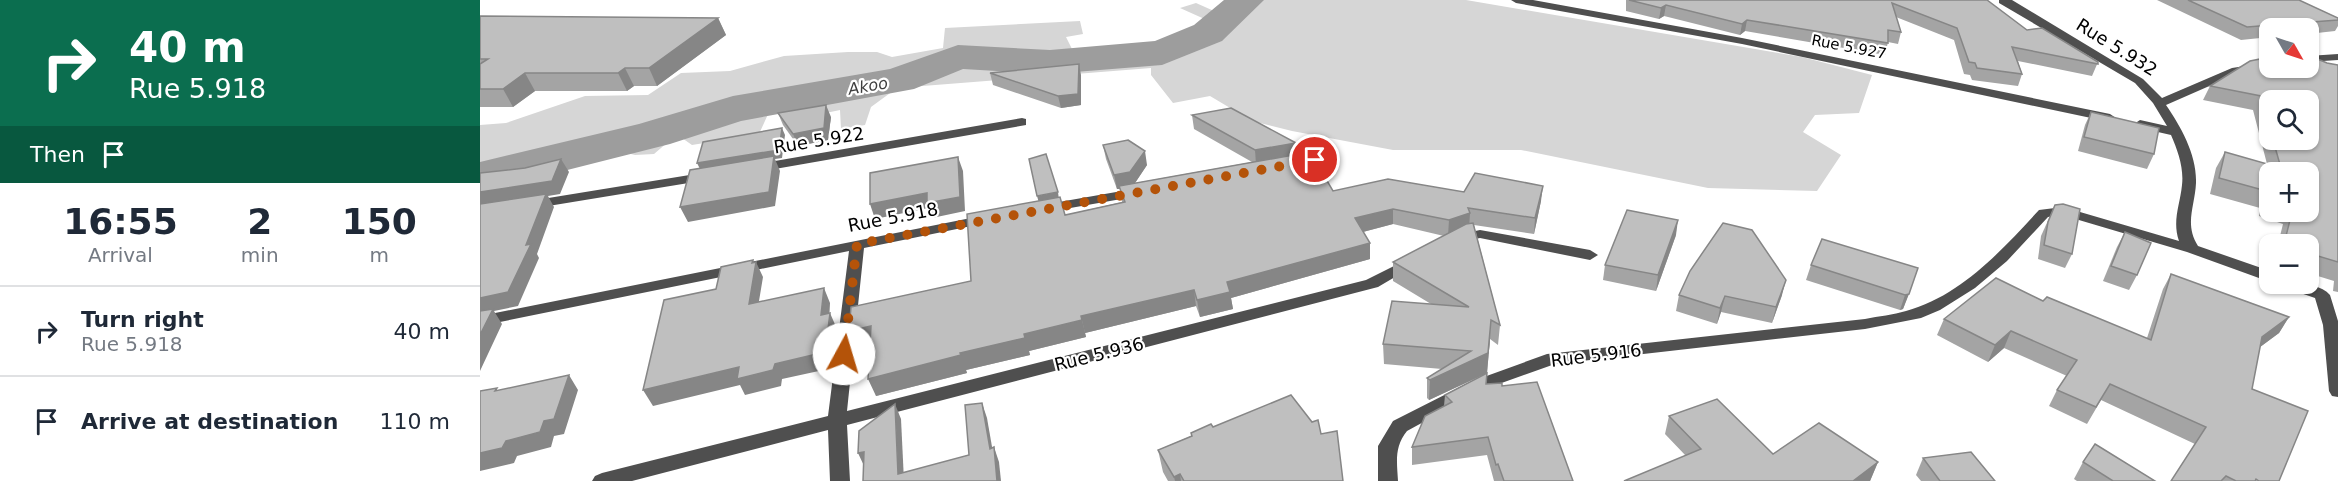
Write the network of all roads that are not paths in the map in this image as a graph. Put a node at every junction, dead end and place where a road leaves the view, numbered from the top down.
1 (1516, 0) edge
2 (2003, 0) edge
3 (2338, 57) edge
4 (2319, 58) edge
5 (2259, 67) edge
6 (2161, 103) junction
7 (1022, 122) dead end
8 (2174, 132) junction
9 (746, 170) edge
10 (723, 174) edge
11 (1150, 190) edge
12 (515, 207) edge
13 (1032, 211) edge
14 (997, 217) edge
15 (857, 244) junction
16 (1442, 247) edge
17 (2192, 249) junction
18 (1590, 255) dead end
19 (1423, 256) edge
20 (2259, 272) edge
21 (2330, 298) edge
22 (480, 321) edge
23 (2338, 391) edge
24 (837, 421) junction
25 (602, 481) edge
26 (840, 481) edge
27 (1388, 481) edge

1 - 8 street, Rue 5.927
2 - 6 street, Rue 5.932
3 - 4 street
5 - 6 street
6 - 8 street, Rue 5.932
7 - 9 street, Rue 5.922
8 - 17 street, Rue 5.932
10 - 12 street
11 - 13 street
14 - 15 street, Rue 5.918
15 - 22 street, Rue 5.918
15 - 24 street
16 - 18 street
17 - 20 street
17 - 27 street, Rue 5.916
19 - 24 street, Rue 5.936
21 - 23 street
24 - 25 street, Rue 5.936
24 - 26 street

